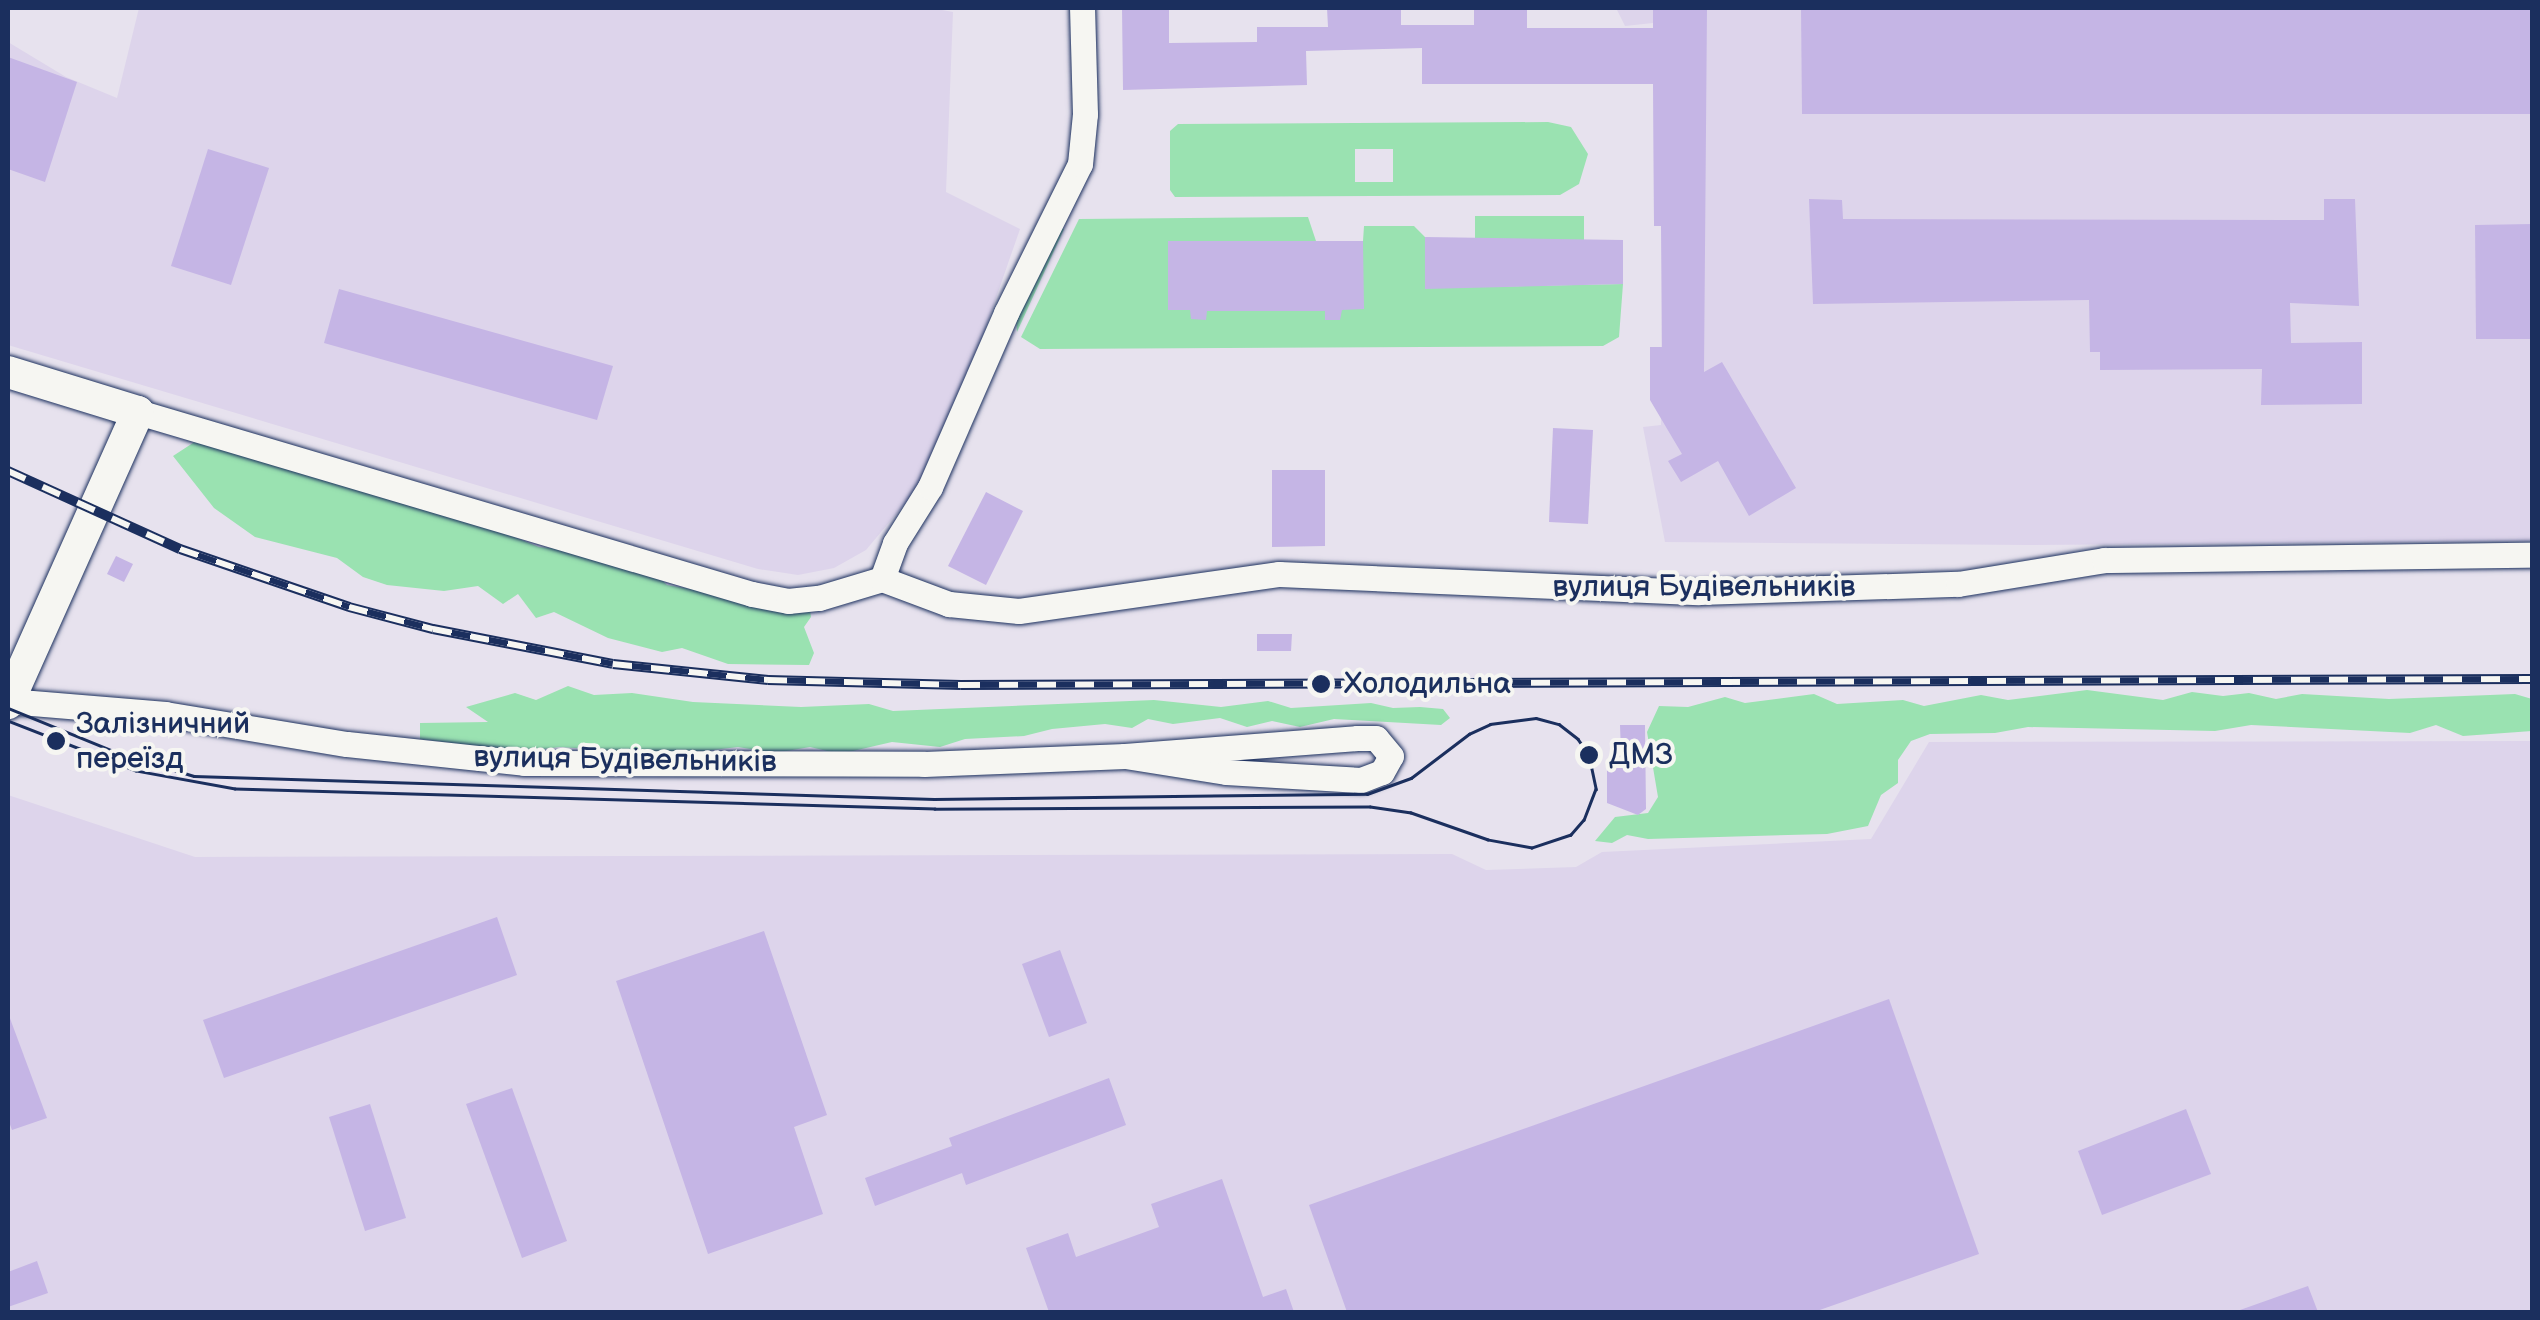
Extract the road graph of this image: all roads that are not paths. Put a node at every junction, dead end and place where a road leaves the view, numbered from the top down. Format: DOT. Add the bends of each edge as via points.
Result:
graph roads {
  1 [pos="1082,8"];
  2 [pos="8,372"];
  3 [pos="138,412"];
  4 [pos="2532,555"];
  5 [pos="882,579"];
  6 [pos="8,702"];
  7 [pos="1125,756"];
  1 -- 5 [label="street" via="1086,114 1080,164"];
  2 -- 3 [label="street"];
  3 -- 5 [label="street" via="752,594 819,598"];
  3 -- 6 [label="street, вулиця Будівельників"];
  4 -- 5 [label="street, вулиця Будівельників" via="2104,560 1958,584 1717,592 1279,574 1019,611 949,604"];
  6 -- 7 [label="street, вулиця Будівельників" via="165,714 524,764 924,764"];
  7 -- 7 [label="street, вулиця Будівельників" via="1226,772 1361,780 1382,772 1391,756 1376,738"];
}
